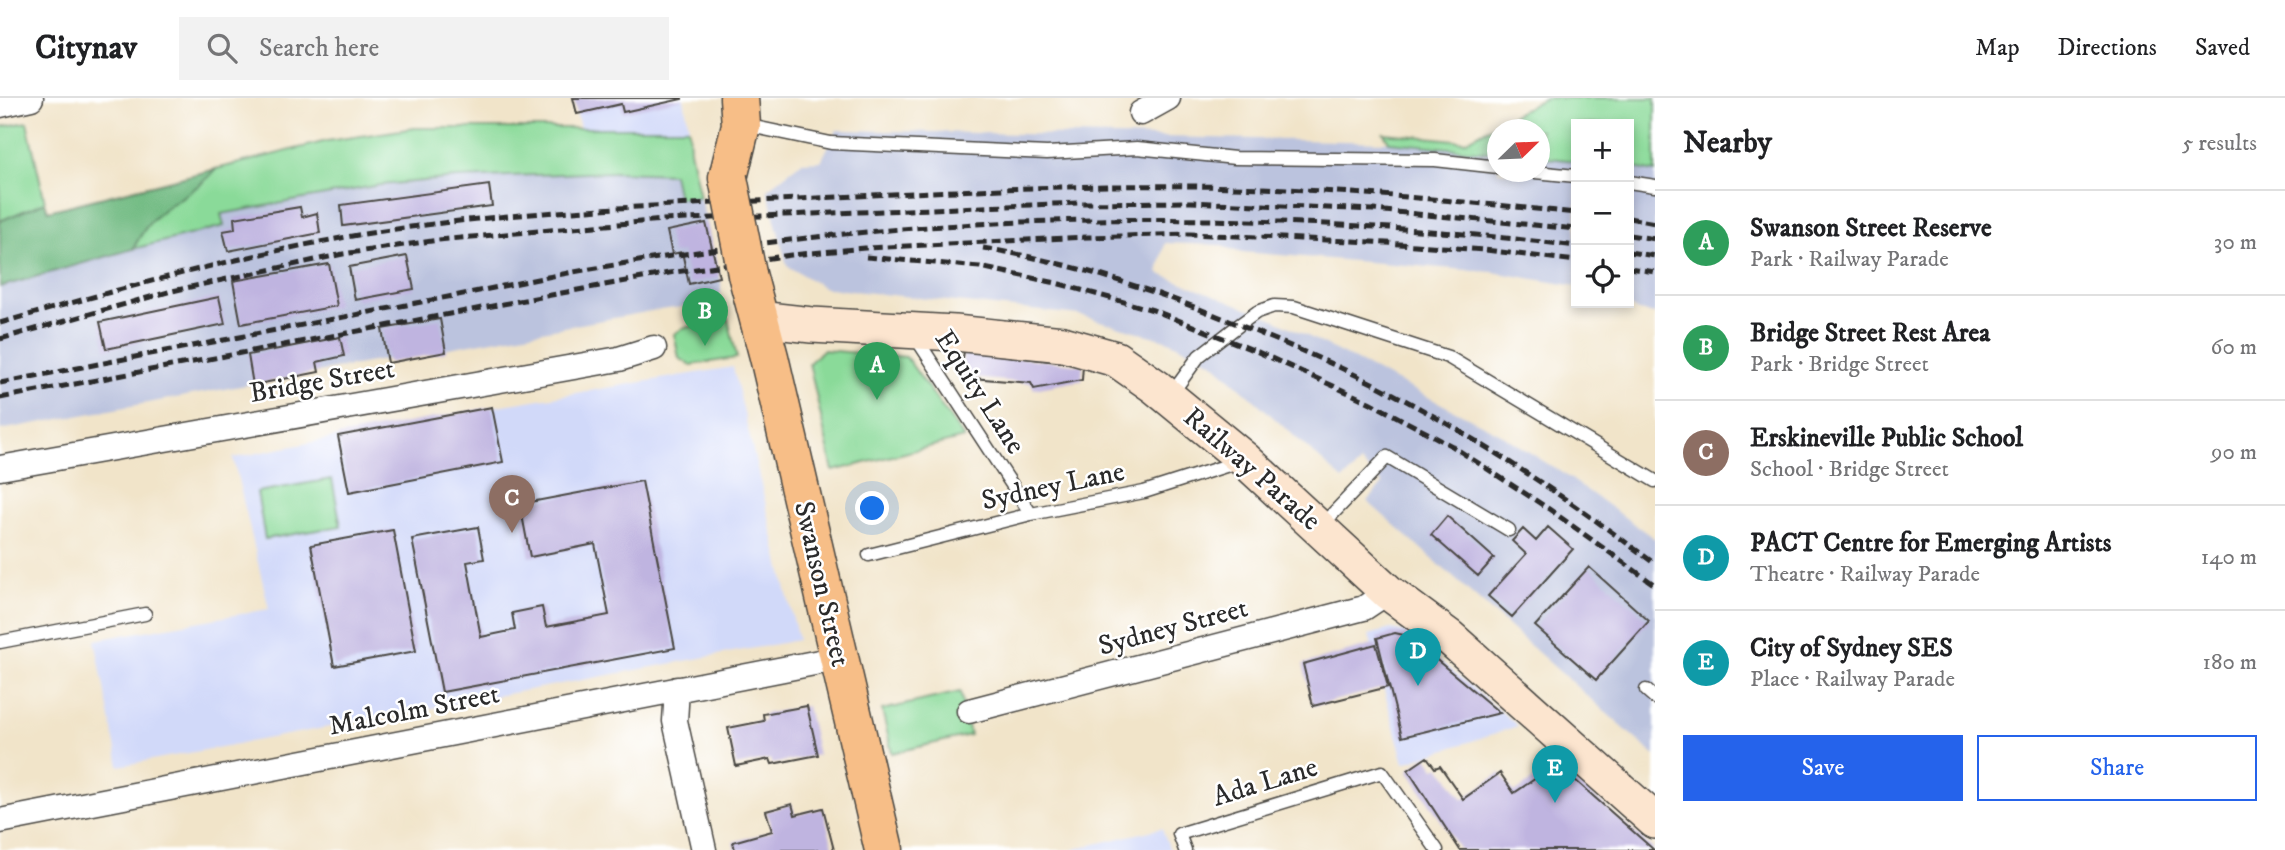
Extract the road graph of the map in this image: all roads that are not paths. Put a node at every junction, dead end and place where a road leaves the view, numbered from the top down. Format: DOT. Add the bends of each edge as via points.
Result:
graph roads {
  1 [pos="31,98"];
  2 [pos="715,98"];
  3 [pos="1168,98"];
  4 [pos="0,105"];
  5 [pos="740,111"];
  6 [pos="1141,113"];
  7 [pos="1487,166"];
  8 [pos="1550,173"];
  9 [pos="1571,176"];
  10 [pos="728,178"];
  11 [pos="1634,183"];
  12 [pos="1655,186"];
  13 [pos="758,318"];
  14 [pos="912,331"];
  15 [pos="654,348"];
  16 [pos="1169,397"];
  17 [pos="1245,460"];
  18 [pos="0,468"];
  19 [pos="1655,481"];
  20 [pos="1031,514"];
  21 [pos="1319,527"];
  22 [pos="1509,530"];
  23 [pos="869,555"];
  24 [pos="1388,592"];
  25 [pos="145,614"];
  26 [pos="0,642"];
  27 [pos="840,657"];
  28 [pos="677,689"];
  29 [pos="969,711"];
  30 [pos="0,821"];
  31 [pos="1655,821"];
  32 [pos="704,850"];
  33 [pos="884,850"];
  34 [pos="1185,850"];
  35 [pos="1437,850"];
  1 -- 4 [label="street"];
  2 -- 10 [label="main road, Swanson Street"];
  3 -- 6 [label="street"];
  5 -- 7 [label="lane" via="831,143 1047,153 1137,148 1235,158 1435,160"];
  5 -- 10 [label="main road"];
  8 -- 9 [label="lane"];
  10 -- 13 [label="main road, Swanson Street, bridge"];
  11 -- 12 [label="lane"];
  13 -- 14 [label="street, Railway Parade"];
  13 -- 27 [label="main road, Swanson Street"];
  14 -- 16 [label="street, Railway Parade" via="1063,344 1116,359"];
  14 -- 20 [label="lane, Equity Lane"];
  15 -- 18 [label="street, Bridge Street" via="619,359"];
  16 -- 17 [label="street, Railway Parade"];
  16 -- 19 [label="lane" via="1199,356 1238,324 1274,306 1294,307 1448,357"];
  17 -- 20 [label="lane, Sydney Lane" via="1144,492"];
  17 -- 21 [label="street, Railway Parade"];
  20 -- 23 [label="lane, Sydney Lane"];
  21 -- 22 [label="lane" via="1387,457"];
  21 -- 24 [label="street, Railway Parade"];
  24 -- 29 [label="street, Sydney Street" via="1364,608"];
  24 -- 31 [label="street, Railway Parade" via="1449,637"];
  25 -- 26 [label="lane"];
  27 -- 28 [label="street, Malcolm Street"];
  27 -- 33 [label="main road, Swanson Street"];
  28 -- 30 [label="street, Malcolm Street"];
  28 -- 32 [label="street" via="675,721"];
  34 -- 35 [label="lane, Ada Lane" via="1179,834 1382,772"];
}
